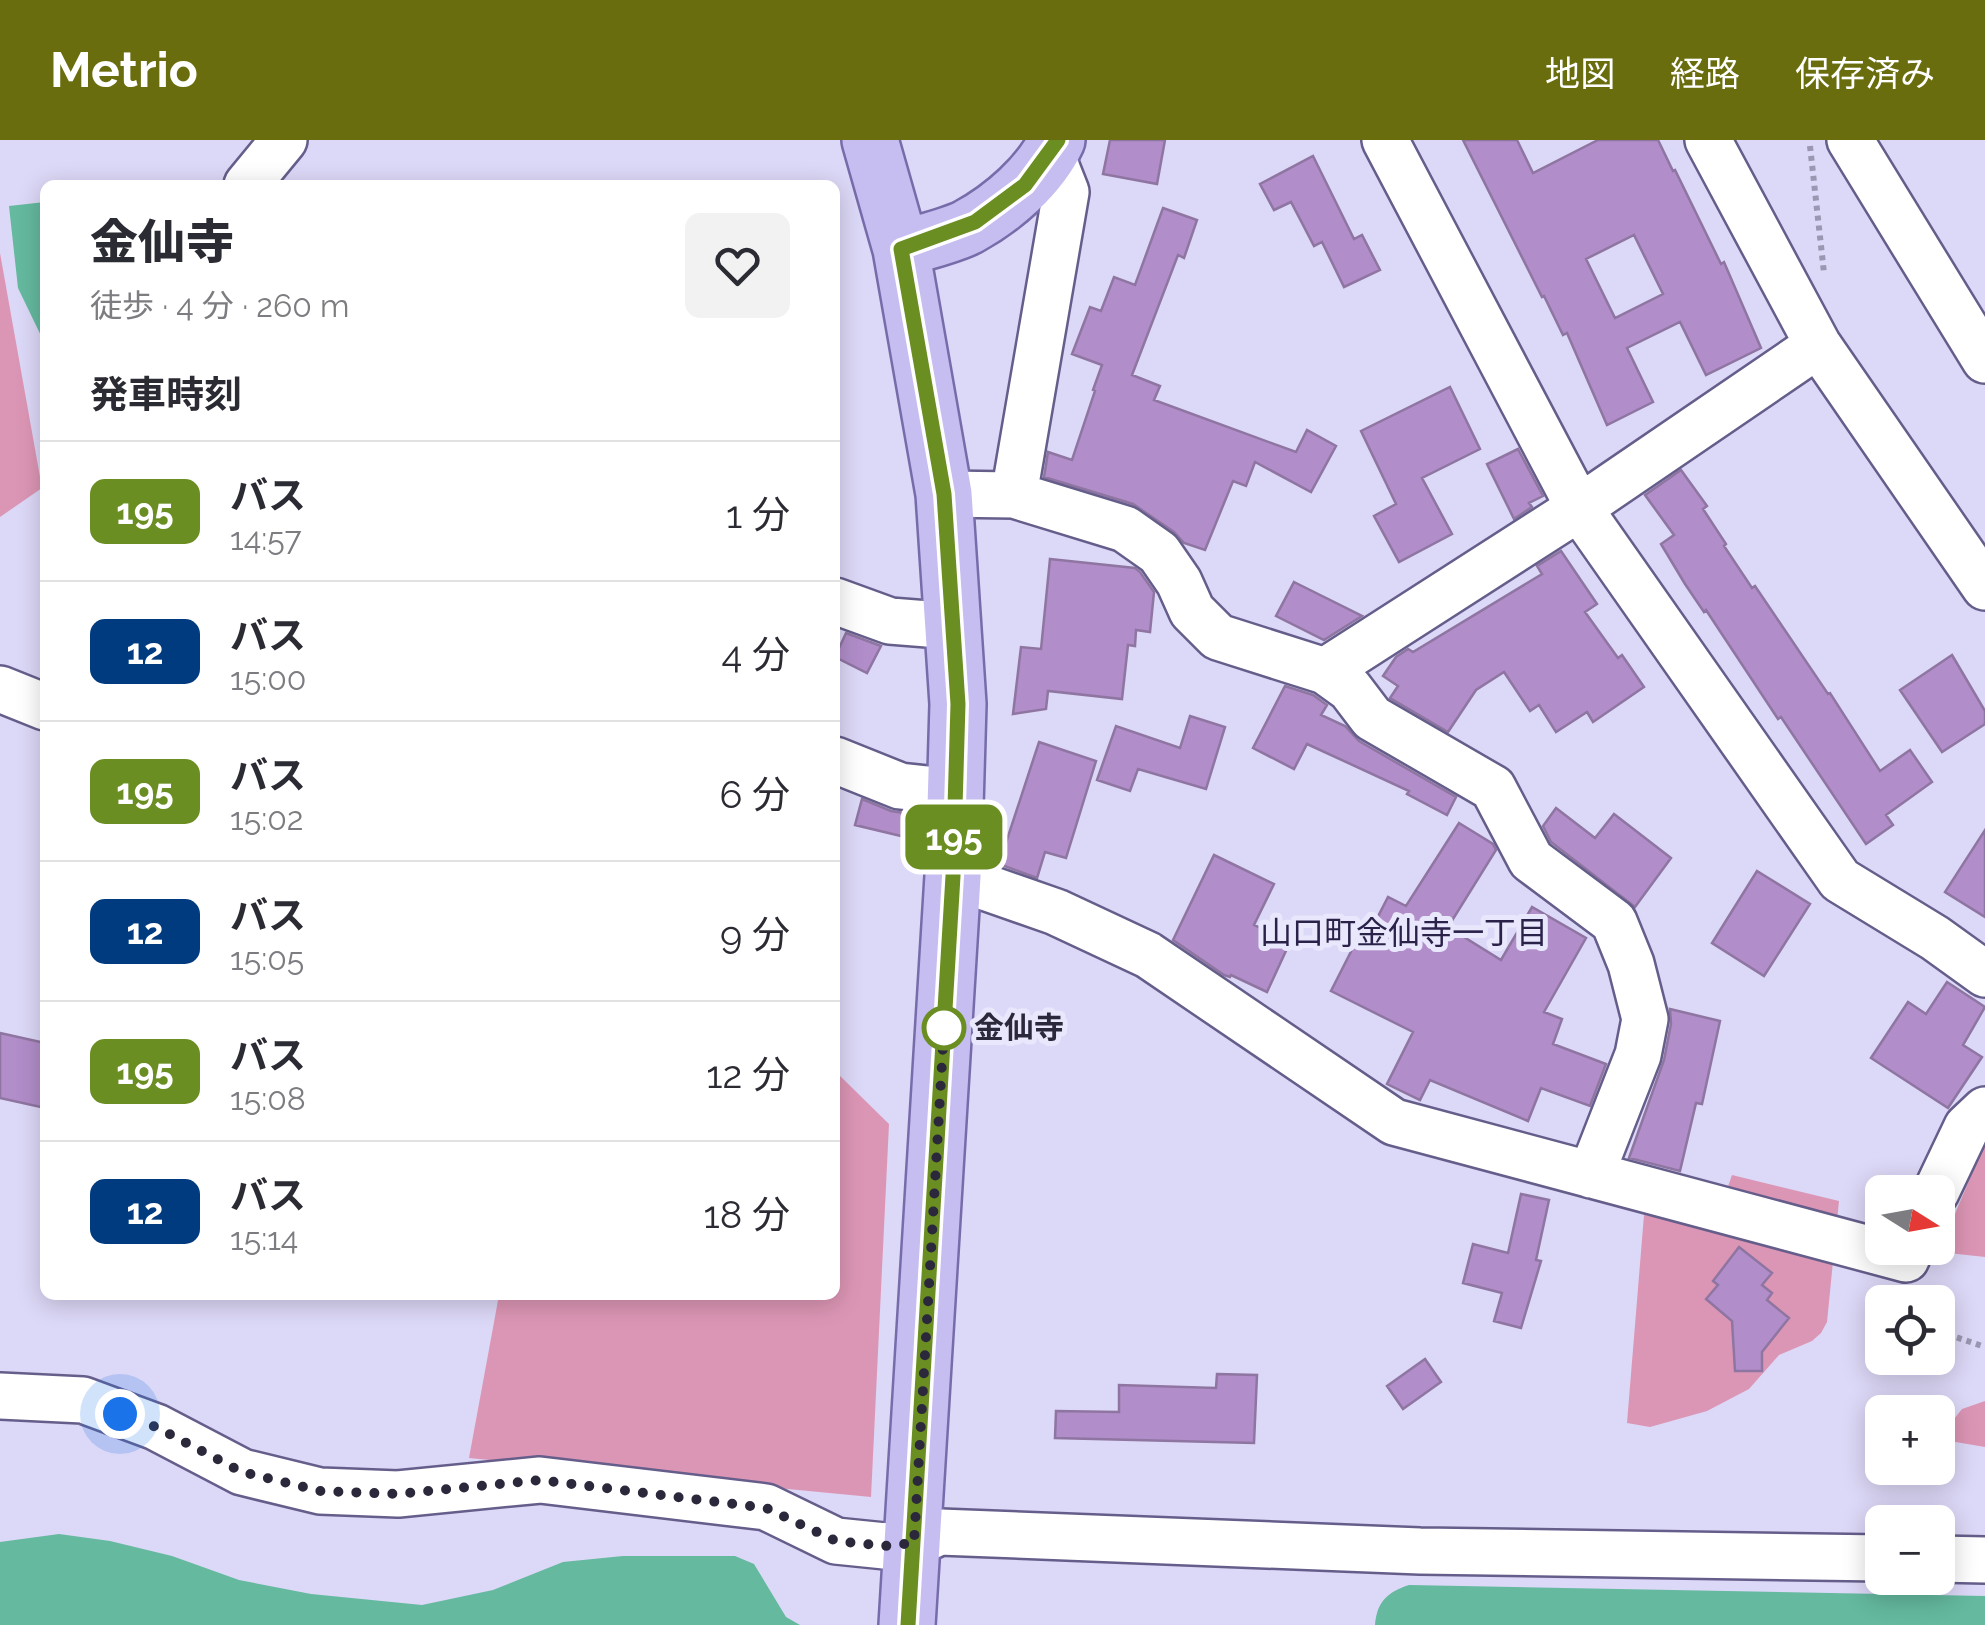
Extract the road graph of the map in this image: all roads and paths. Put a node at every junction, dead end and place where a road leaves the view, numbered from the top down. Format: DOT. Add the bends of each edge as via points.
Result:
graph roads {
  1 [pos="284,140"];
  2 [pos="870,140"];
  3 [pos="1385,140"];
  4 [pos="1708,140"];
  5 [pos="1830,145"];
  6 [pos="1054,147"];
  7 [pos="251,180"];
  8 [pos="901,249"];
  9 [pos="1825,276"];
  10 [pos="1818,344"];
  11 [pos="1985,360"];
  12 [pos="944,494"];
  13 [pos="1014,495"];
  14 [pos="1579,508"];
  15 [pos="1985,586"];
  16 [pos="840,603"];
  17 [pos="953,626"];
  18 [pos="1325,671"];
  19 [pos="0,689"];
  20 [pos="40,705"];
  21 [pos="840,762"];
  22 [pos="956,792"];
  23 [pos="953,876"];
  24 [pos="1985,974"];
  25 [pos="1985,1110"];
  26 [pos="1592,1175"];
  27 [pos="1944,1175"];
  28 [pos="1865,1247"];
  29 [pos="1955,1337"];
  30 [pos="1985,1347"];
  31 [pos="0,1396"];
  32 [pos="914,1543"];
  33 [pos="1865,1558"];
  34 [pos="1955,1559"];
  35 [pos="1985,1560"];
  36 [pos="908,1614"];
  1 -- 7 [label="street"];
  2 -- 8 [label="main road"];
  3 -- 14 [label="street"];
  4 -- 10 [label="street"];
  5 -- 9 [label="path"];
  5 -- 11 [label="street"];
  6 -- 8 [label="main road" via="1025,185 967,228"];
  6 -- 13 [label="street" via="1066,192"];
  8 -- 12 [label="main road"];
  10 -- 14 [label="street"];
  10 -- 15 [label="street"];
  12 -- 13 [label="street"];
  12 -- 17 [label="main road"];
  13 -- 18 [label="street" via="1125,528 1159,553 1192,611 1218,637"];
  14 -- 18 [label="street"];
  14 -- 24 [label="street" via="1840,880"];
  16 -- 17 [label="street" via="890,621"];
  17 -- 22 [label="main road"];
  18 -- 26 [label="street" via="1372,718 1493,788 1532,860 1614,922 1645,1020"];
  19 -- 20 [label="street"];
  21 -- 22 [label="street" via="900,786"];
  22 -- 23 [label="main road"];
  23 -- 26 [label="street" via="1056,912 1148,956 1394,1122"];
  23 -- 32 [label="main road"];
  25 -- 27 [label="street" via="1966,1127"];
  26 -- 28 [label="street"];
  29 -- 30 [label="path"];
  31 -- 32 [label="street" via="83,1400 156,1427 242,1472 320,1491 398,1494 540,1480 766,1508 836,1541"];
  32 -- 33 [label="street" via="940,1532 1420,1551"];
  32 -- 36 [label="main road"];
  34 -- 35 [label="street"];
}
